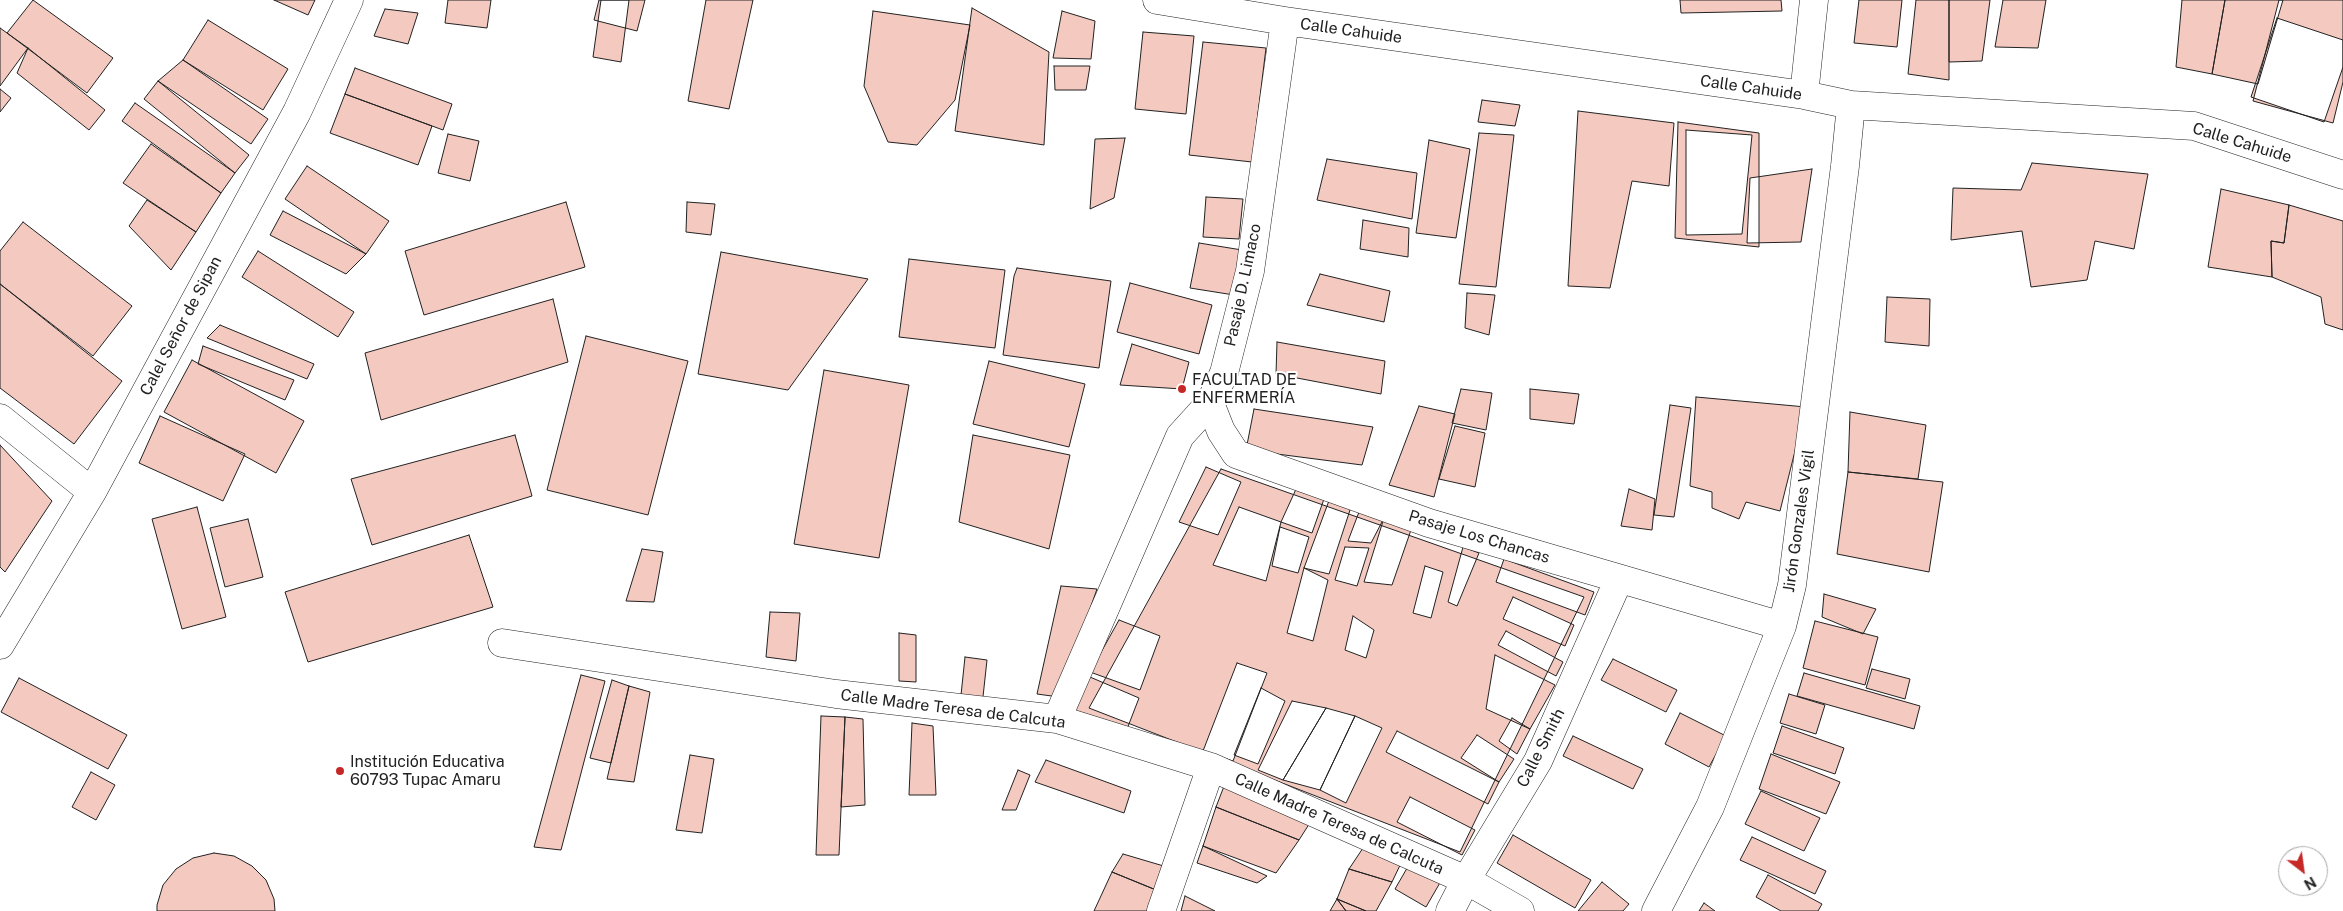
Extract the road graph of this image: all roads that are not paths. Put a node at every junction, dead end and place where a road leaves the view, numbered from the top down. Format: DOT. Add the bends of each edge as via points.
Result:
graph roads {
  1 [pos="349,0"];
  2 [pos="1157,0"];
  3 [pos="1814,0"];
  4 [pos="1285,21"];
  5 [pos="1804,96"];
  6 [pos="1851,105"];
  7 [pos="2343,175"];
  8 [pos="1210,402"];
  9 [pos="0,418"];
  10 [pos="92,492"];
  11 [pos="1619,578"];
  12 [pos="1782,626"];
  13 [pos="502,643"];
  14 [pos="0,645"];
  15 [pos="1057,719"];
  16 [pos="1211,767"];
  17 [pos="1466,880"];
  18 [pos="1161,911"];
  19 [pos="1450,911"];
  20 [pos="1520,911"];
  21 [pos="1656,911"];
  1 -- 10 [label="street, Calel Señor de Sipan" via="297,112"];
  2 -- 4 [label="street, Calle Cahuide"];
  3 -- 5 [label="street"];
  4 -- 5 [label="street, Calle Cahuide"];
  4 -- 8 [label="street, Pasaje D. Limaco" via="1250,271 1224,374"];
  5 -- 6 [label="street, Calle Cahuide"];
  6 -- 7 [label="street, Calle Cahuide" via="2194,126"];
  6 -- 12 [label="street, Jirón Gonzales Vigil" via="1792,585"];
  8 -- 11 [label="street, Pasaje Los Chancas" via="1221,430 1236,454 1429,523"];
  8 -- 15 [label="street, Pasaje D. Limaco" via="1180,436"];
  9 -- 10 [label="street"];
  10 -- 14 [label="street, Calel Señor de Sipan"];
  11 -- 12 [label="street, Pasaje Los Chancas"];
  11 -- 17 [label="street, Calle Smith" via="1538,761"];
  12 -- 21 [label="street, Jirón Gonzales Vigil" via="1710,807"];
  13 -- 15 [label="street, Calle Madre Teresa de Calcuta" via="836,694"];
  15 -- 16 [label="street, Calle Madre Teresa de Calcuta"];
  16 -- 17 [label="street, Calle Madre Teresa de Calcuta"];
  16 -- 18 [label="street"];
  17 -- 19 [label="street, Calle Smith"];
  17 -- 20 [label="street, Calle Madre Teresa de Calcuta"];
}
